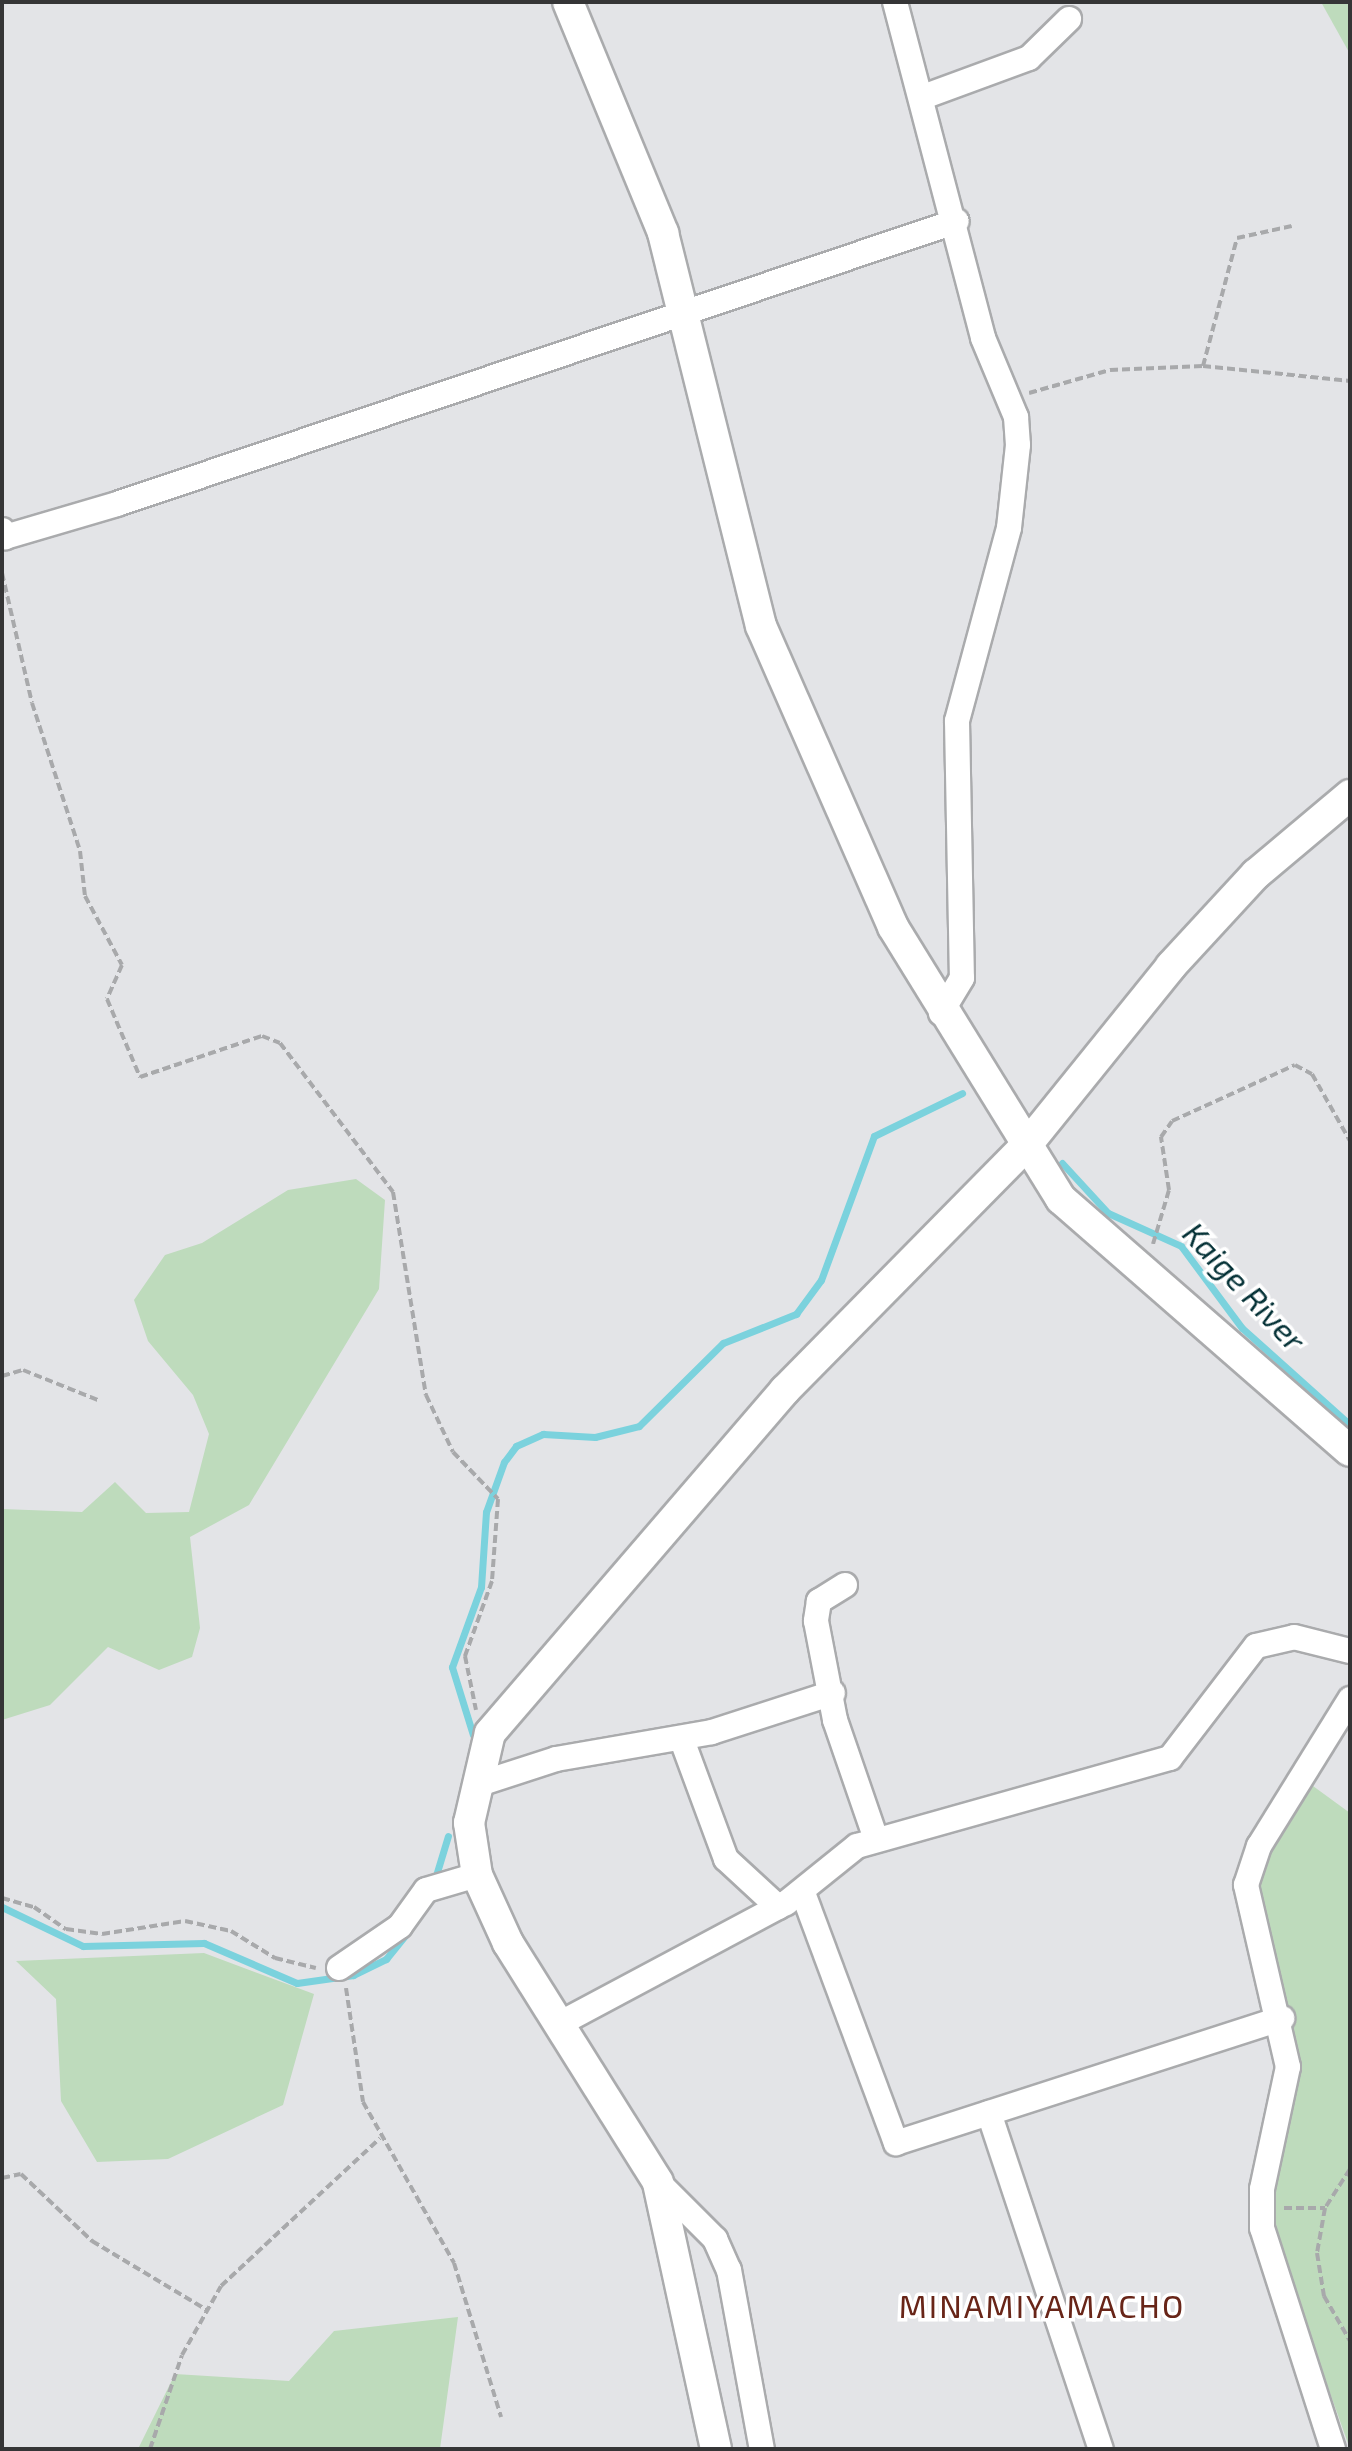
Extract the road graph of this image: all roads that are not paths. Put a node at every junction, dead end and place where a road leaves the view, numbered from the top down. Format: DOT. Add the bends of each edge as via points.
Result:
graph roads {
  1 [pos="568,2"];
  2 [pos="895,2"];
  3 [pos="1069,19"];
  4 [pos="923,97"];
  5 [pos="957,221"];
  6 [pos="686,308"];
  7 [pos="2,530"];
  8 [pos="1350,795"];
  9 [pos="941,1013"];
  10 [pos="1026,1146"];
  11 [pos="1350,1451"];
  12 [pos="845,1585"];
  13 [pos="1350,1651"];
  14 [pos="833,1693"];
  15 [pos="1350,1699"];
  16 [pos="682,1740"];
  17 [pos="476,1785"];
  18 [pos="876,1839"];
  19 [pos="477,1875"];
  20 [pos="803,1893"];
  21 [pos="778,1907"];
  22 [pos="343,1979"];
  23 [pos="1282,2018"];
  24 [pos="561,2023"];
  25 [pos="989,2113"];
  26 [pos="658,2182"];
  27 [pos="716,2449"];
  28 [pos="762,2449"];
  29 [pos="1101,2449"];
  30 [pos="1333,2449"];
  1 -- 6 [label="street" via="643,182"];
  2 -- 4 [label="street"];
  3 -- 4 [label="street" via="1029,58"];
  4 -- 5 [label="street"];
  5 -- 6 [label="street"];
  5 -- 9 [label="street" via="983,338 1010,398 1015,499 954,751 962,978"];
  6 -- 7 [label="street" via="117,504 5,537"];
  6 -- 9 [label="street" via="761,626 893,927"];
  8 -- 10 [label="street" via="1256,874 1182,954"];
  9 -- 10 [label="street"];
  10 -- 11 [label="street" via="1073,1213"];
  10 -- 17 [label="street" via="785,1390 490,1733"];
  12 -- 14 [label="street" via="815,1610"];
  13 -- 18 [label="street" via="1294,1637 1256,1646 1185,1744 1155,1766"];
  14 -- 16 [label="street"];
  14 -- 18 [label="street"];
  15 -- 23 [label="street" via="1259,1846 1246,1885 1251,1928"];
  16 -- 17 [label="street" via="556,1759"];
  16 -- 21 [label="street" via="720,1849"];
  17 -- 19 [label="street" via="469,1823"];
  18 -- 20 [label="street" via="842,1855"];
  19 -- 22 [label="street" via="434,1888"];
  19 -- 24 [label="street" via="508,1943"];
  20 -- 21 [label="street"];
  20 -- 25 [label="street" via="858,2024 896,2143"];
  21 -- 24 [label="street"];
  23 -- 25 [label="street"];
  23 -- 30 [label="street" via="1285,2092 1260,2209"];
  24 -- 26 [label="street"];
  25 -- 29 [label="street"];
  26 -- 27 [label="street"];
  26 -- 28 [label="street" via="715,2239 729,2270"];
}
